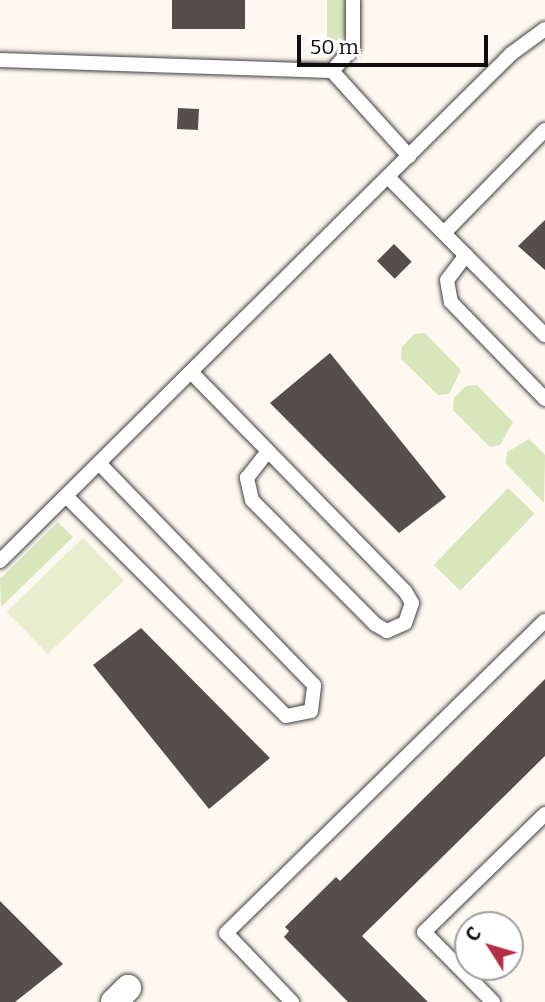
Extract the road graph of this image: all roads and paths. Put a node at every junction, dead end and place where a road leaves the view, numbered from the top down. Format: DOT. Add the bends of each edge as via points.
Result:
graph roads {
  1 [pos="353,0"];
  2 [pos="545,29"];
  3 [pos="0,60"];
  4 [pos="332,71"];
  5 [pos="545,130"];
  6 [pos="409,156"];
  7 [pos="388,177"];
  8 [pos="444,233"];
  9 [pos="466,255"];
  10 [pos="545,335"];
  11 [pos="191,372"];
  12 [pos="545,399"];
  13 [pos="268,451"];
  14 [pos="99,463"];
  15 [pos="66,496"];
  16 [pos="0,561"];
  17 [pos="545,621"];
  18 [pos="545,814"];
  19 [pos="292,1002"];
  20 [pos="494,1002"];
  1 -- 4 [label="lane" via="353,48"];
  2 -- 6 [label="lane"];
  3 -- 4 [label="lane"];
  4 -- 6 [label="lane"];
  5 -- 8 [label="lane"];
  6 -- 7 [label="lane"];
  7 -- 8 [label="lane"];
  7 -- 11 [label="lane"];
  8 -- 9 [label="lane"];
  9 -- 10 [label="lane"];
  9 -- 12 [label="lane" via="447,280 451,302"];
  11 -- 13 [label="lane"];
  11 -- 14 [label="lane"];
  13 -- 13 [label="lane" via="405,591 412,603 405,623 387,631 375,624 253,500 247,478"];
  14 -- 15 [label="lane"];
  14 -- 15 [label="lane" via="314,685 311,711 286,716"];
  15 -- 16 [label="lane"];
  17 -- 19 [label="lane" via="226,933"];
  18 -- 20 [label="lane" via="424,932"];
}
